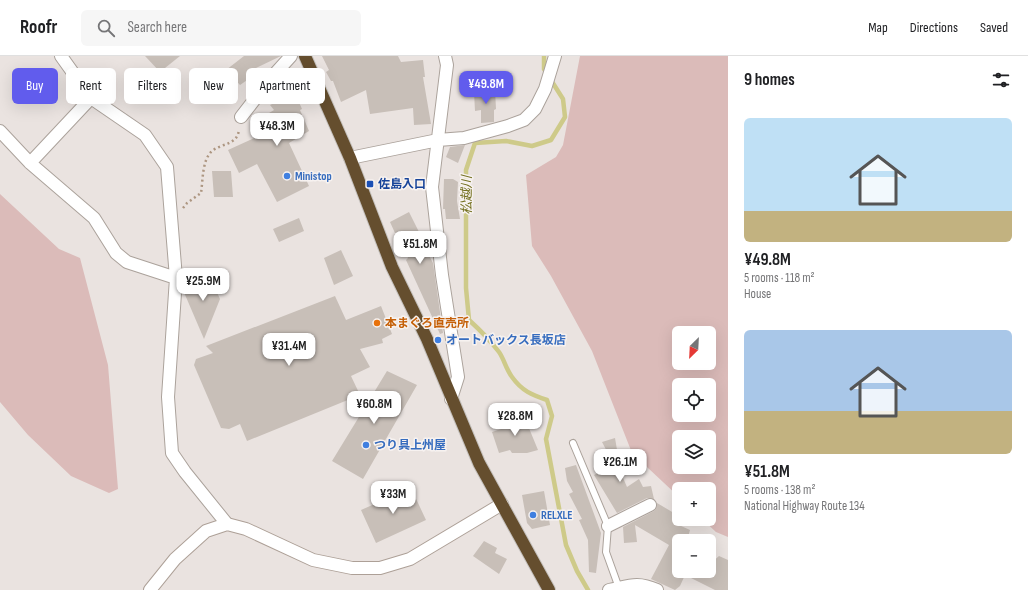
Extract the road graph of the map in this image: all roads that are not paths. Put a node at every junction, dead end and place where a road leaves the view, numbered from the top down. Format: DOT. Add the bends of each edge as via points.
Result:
graph roads {
  1 [pos="61,56"];
  2 [pos="291,56"];
  3 [pos="305,56"];
  4 [pos="445,56"];
  5 [pos="555,56"];
  6 [pos="70,68"];
  7 [pos="85,104"];
  8 [pos="100,104"];
  9 [pos="241,117"];
  10 [pos="0,131"];
  11 [pos="438,140"];
  12 [pos="350,158"];
  13 [pos="30,163"];
  14 [pos="176,278"];
  15 [pos="451,399"];
  16 [pos="573,443"];
  17 [pos="502,504"];
  18 [pos="650,505"];
  19 [pos="227,524"];
  20 [pos="608,526"];
  21 [pos="614,589"];
  22 [pos="150,590"];
  23 [pos="549,590"];
  24 [pos="656,590"];
  1 -- 6 [label="street"];
  2 -- 9 [label="street"];
  3 -- 12 [label="highway"];
  4 -- 11 [label="street"];
  5 -- 11 [label="street" via="545,89 535,109 524,120 464,138"];
  7 -- 13 [label="street"];
  8 -- 14 [label="street" via="145,135 167,167"];
  10 -- 13 [label="street"];
  11 -- 12 [label="street"];
  11 -- 15 [label="street" via="432,187 442,275 458,377"];
  12 -- 15 [label="highway" via="392,267 427,339"];
  13 -- 14 [label="street" via="94,218 116,253 127,262"];
  14 -- 19 [label="street" via="168,397 172,453"];
  15 -- 17 [label="highway" via="479,463"];
  16 -- 20 [label="lane"];
  17 -- 19 [label="street" via="410,559 380,568 352,568 313,560 246,529"];
  17 -- 23 [label="highway"];
  18 -- 20 [label="street"];
  19 -- 22 [label="street" via="206,531 175,559"];
  20 -- 21 [label="lane" via="606,552"];
  21 -- 24 [label="street" via="634,584 646,585"];
}
